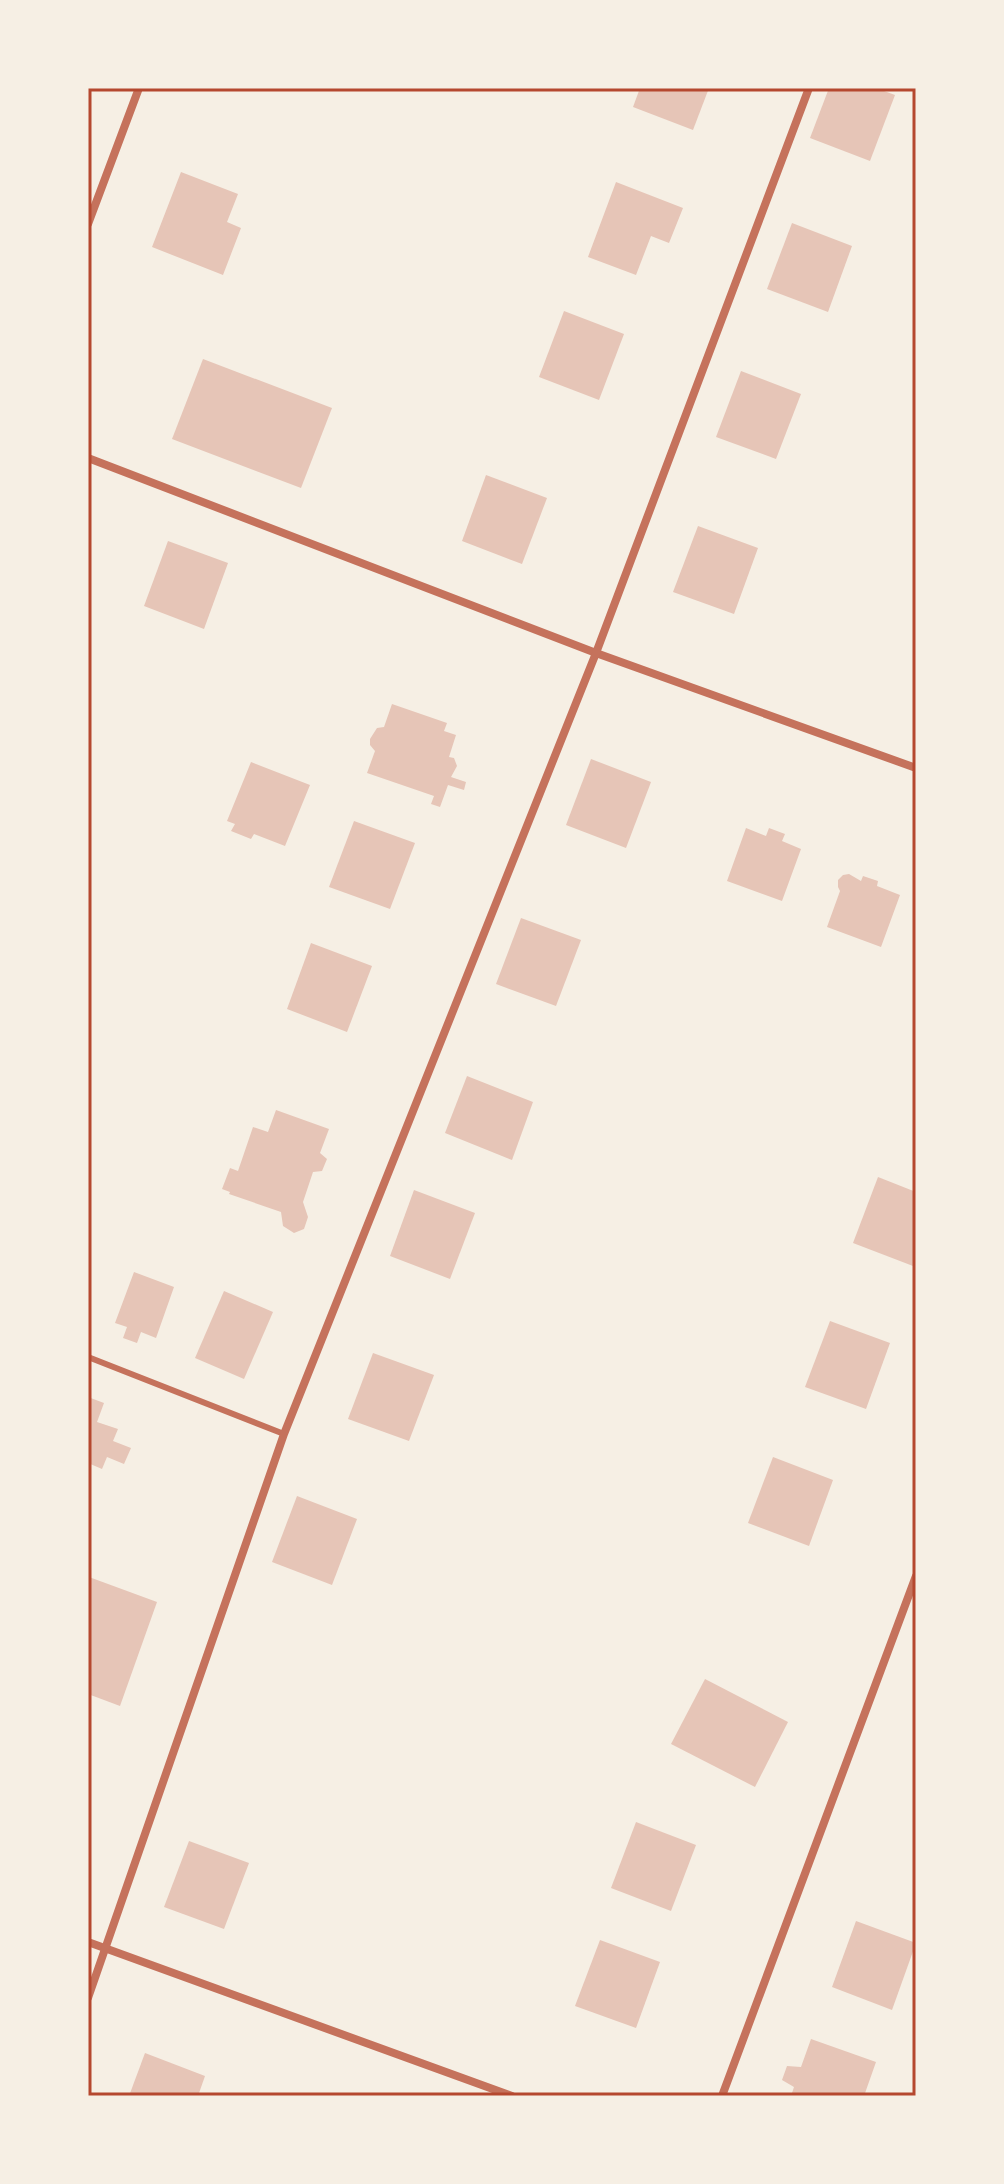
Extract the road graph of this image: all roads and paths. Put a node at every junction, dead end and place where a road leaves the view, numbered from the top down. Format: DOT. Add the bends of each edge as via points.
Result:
graph roads {
  1 [pos="139,88"];
  2 [pos="809,88"];
  3 [pos="88,224"];
  4 [pos="88,458"];
  5 [pos="596,653"];
  6 [pos="916,768"];
  7 [pos="88,1357"];
  8 [pos="284,1434"];
  9 [pos="916,1576"];
  10 [pos="88,1942"];
  11 [pos="106,1948"];
  12 [pos="88,1998"];
  13 [pos="512,2096"];
  14 [pos="722,2096"];
  1 -- 3 [label="street"];
  2 -- 5 [label="street"];
  4 -- 5 [label="street"];
  5 -- 6 [label="street"];
  5 -- 8 [label="street"];
  7 -- 8 [label="lane"];
  8 -- 11 [label="street"];
  9 -- 14 [label="street"];
  10 -- 11 [label="street"];
  11 -- 12 [label="street"];
  11 -- 13 [label="street"];
}
